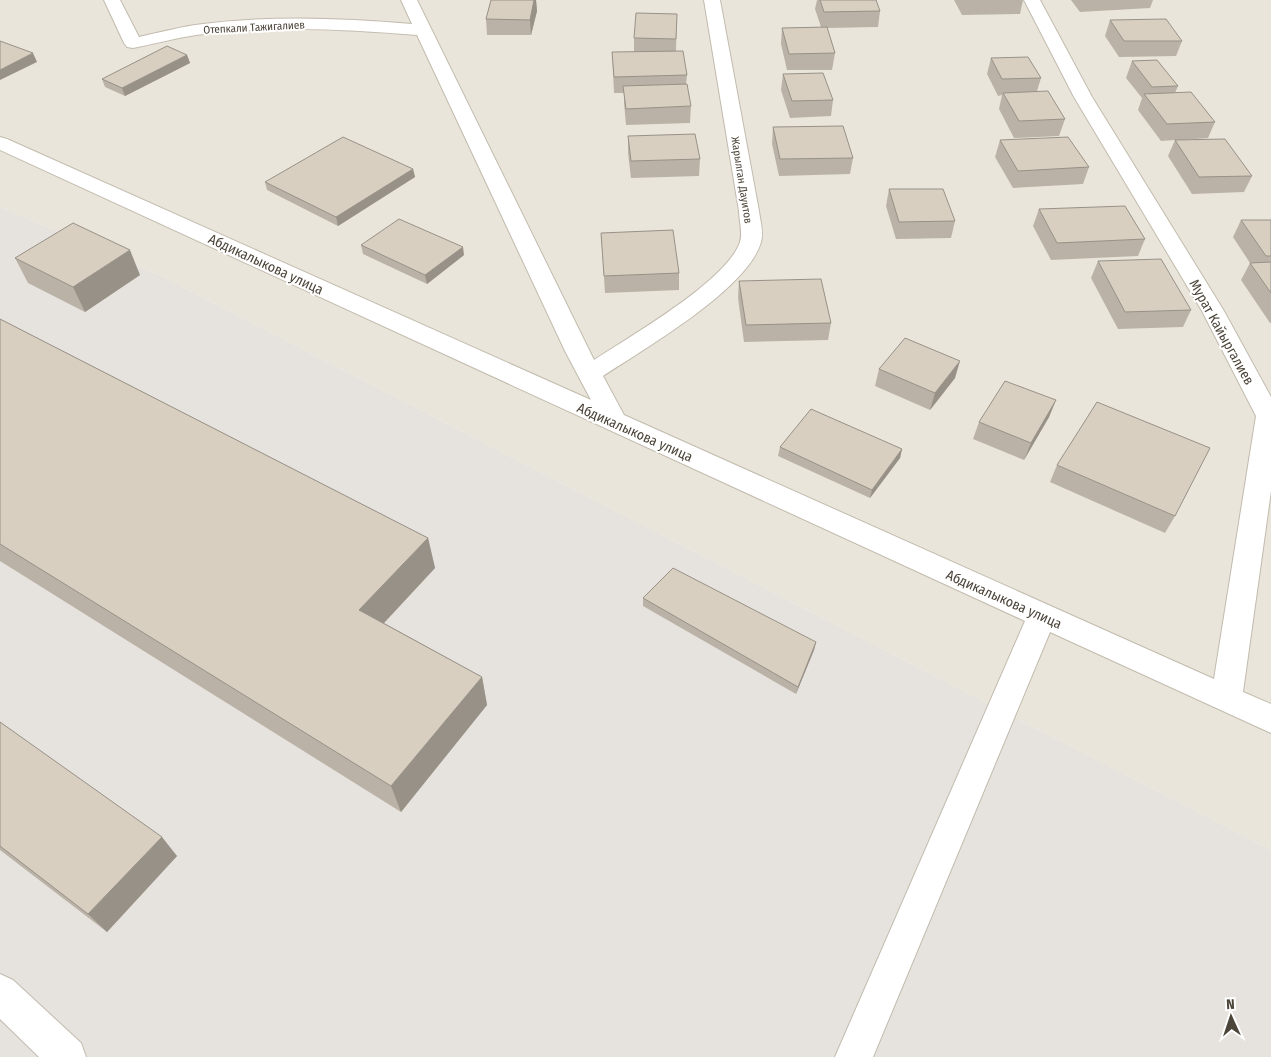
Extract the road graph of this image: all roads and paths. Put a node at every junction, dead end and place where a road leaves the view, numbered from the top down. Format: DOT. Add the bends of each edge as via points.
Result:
graph roads {
  1 [pos="112,0"];
  2 [pos="408,0"];
  3 [pos="712,0"];
  4 [pos="1032,0"];
  5 [pos="424,30"];
  6 [pos="7,152"];
  7 [pos="589,374"];
  8 [pos="616,424"];
  9 [pos="1042,616"];
  10 [pos="1226,699"];
  11 [pos="1271,720"];
  12 [pos="0,993"];
  13 [pos="67,1057"];
  14 [pos="854,1057"];
  1 -- 5 [label="street, Отепкали Тажигалиев" via="134,44 204,29 273,24"];
  2 -- 5 [label="street"];
  3 -- 7 [label="street, Жарылган Дауитов" via="749,211 751,242 735,268 707,294"];
  4 -- 10 [label="street, Мурат Кайыргалиев" via="1083,97 1212,311 1268,416"];
  5 -- 7 [label="street"];
  6 -- 8 [label="street, Абдикалыкова улица"];
  7 -- 8 [label="street"];
  8 -- 9 [label="street, Абдикалыкова улица"];
  9 -- 10 [label="street, Абдикалыкова улица"];
  9 -- 14 [label="street"];
  10 -- 11 [label="street, Абдикалыкова улица"];
  12 -- 13 [label="street"];
}
